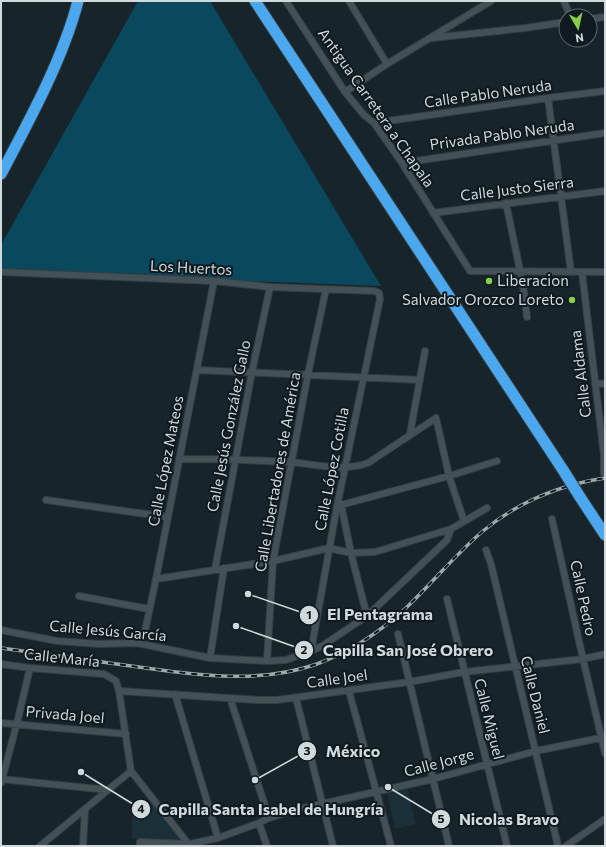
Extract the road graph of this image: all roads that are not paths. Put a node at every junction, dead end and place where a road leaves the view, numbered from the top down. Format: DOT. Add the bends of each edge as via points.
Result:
graph roads {
  1 [pos="78,1"];
  2 [pos="255,1"];
  3 [pos="286,1"];
  4 [pos="349,1"];
  5 [pos="491,1"];
  6 [pos="558,23"];
  7 [pos="428,38"];
  8 [pos="387,64"];
  9 [pos="605,91"];
  10 [pos="345,92"];
  11 [pos="548,98"];
  12 [pos="374,123"];
  13 [pos="605,133"];
  14 [pos="554,140"];
  15 [pos="402,162"];
  16 [pos="1,174"];
  17 [pos="605,190"];
  18 [pos="561,196"];
  19 [pos="506,203"];
  20 [pos="433,213"];
  21 [pos="520,271"];
  22 [pos="1,272"];
  23 [pos="571,272"];
  24 [pos="582,272"];
  25 [pos="605,272"];
  26 [pos="214,281"];
  27 [pos="270,287"];
  28 [pos="326,289"];
  29 [pos="379,293"];
  30 [pos="527,317"];
  31 [pos="425,351"];
  32 [pos="197,370"];
  33 [pos="252,372"];
  34 [pos="308,374"];
  35 [pos="364,377"];
  36 [pos="420,380"];
  37 [pos="595,383"];
  38 [pos="605,384"];
  39 [pos="410,434"];
  40 [pos="604,456"];
  41 [pos="180,459"];
  42 [pos="236,459"];
  43 [pos="497,461"];
  44 [pos="292,462"];
  45 [pos="344,468"];
  46 [pos="604,473"];
  47 [pos="449,476"];
  48 [pos="46,500"];
  49 [pos="339,505"];
  50 [pos="487,508"];
  51 [pos="167,518"];
  52 [pos="552,519"];
  53 [pos="464,521"];
  54 [pos="451,530"];
  55 [pos="605,536"];
  56 [pos="329,548"];
  57 [pos="486,550"];
  58 [pos="351,553"];
  59 [pos="273,561"];
  60 [pos="224,568"];
  61 [pos="215,570"];
  62 [pos="156,579"];
  63 [pos="79,596"];
  64 [pos="447,599"];
  65 [pos="150,609"];
  66 [pos="367,616"];
  67 [pos="1,630"];
  68 [pos="398,634"];
  69 [pos="138,643"];
  70 [pos="311,651"];
  71 [pos="605,654"];
  72 [pos="210,658"];
  73 [pos="583,659"];
  74 [pos="267,661"];
  75 [pos="1,664"];
  76 [pos="515,667"];
  77 [pos="30,668"];
  78 [pos="464,672"];
  79 [pos="409,682"];
  80 [pos="120,691"];
  81 [pos="349,691"];
  82 [pos="175,694"];
  83 [pos="230,698"];
  84 [pos="296,698"];
  85 [pos="1,723"];
  86 [pos="17,724"];
  87 [pos="126,734"];
  88 [pos="603,738"];
  89 [pos="536,751"];
  90 [pos="605,752"];
  91 [pos="486,763"];
  92 [pos="131,771"];
  93 [pos="433,779"];
  94 [pos="1,781"];
  95 [pos="108,790"];
  96 [pos="377,792"];
  97 [pos="321,804"];
  98 [pos="85,809"];
  99 [pos="269,818"];
  100 [pos="605,819"];
  101 [pos="259,823"];
  102 [pos="218,838"];
  103 [pos="84,844"];
  104 [pos="140,844"];
  105 [pos="190,845"];
  106 [pos="40,846"];
  107 [pos="267,846"];
  108 [pos="333,846"];
  109 [pos="391,846"];
  110 [pos="450,846"];
  111 [pos="507,846"];
  112 [pos="558,846"];
  113 [pos="566,846"];
  1 -- 16 [label="highway" via="52,71"];
  2 -- 55 [label="highway, bridge"];
  3 -- 10 [label="street, Antigua Carretera a Chapala"];
  4 -- 8 [label="street"];
  5 -- 7 [label="street"];
  6 -- 7 [label="street"];
  7 -- 8 [label="street"];
  8 -- 10 [label="street"];
  9 -- 11 [label="street, Calle Pablo Neruda"];
  10 -- 12 [label="street, Antigua Carretera a Chapala"];
  11 -- 12 [label="street, Calle Pablo Neruda"];
  11 -- 14 [label="street"];
  12 -- 15 [label="street, Antigua Carretera a Chapala"];
  13 -- 14 [label="street, Privada Pablo Neruda"];
  14 -- 15 [label="street, Privada Pablo Neruda"];
  14 -- 18 [label="street"];
  15 -- 20 [label="street, Antigua Carretera a Chapala"];
  17 -- 18 [label="street, Calle Justo Sierra"];
  18 -- 19 [label="street, Calle Justo Sierra"];
  18 -- 23 [label="street"];
  19 -- 20 [label="street, Calle Justo Sierra"];
  19 -- 21 [label="street"];
  20 -- 21 [label="street, Antigua Carretera a Chapala" via="470,271"];
  21 -- 23 [label="street"];
  21 -- 30 [label="street"];
  22 -- 26 [label="street, Los Huertos"];
  23 -- 24 [label="street"];
  24 -- 25 [label="street"];
  24 -- 37 [label="street, Calle Aldama"];
  26 -- 27 [label="street, Los Huertos"];
  26 -- 32 [label="street, Calle López Mateos"];
  27 -- 28 [label="street, Los Huertos"];
  27 -- 33 [label="street, Calle Jesús González Gallo"];
  28 -- 29 [label="street, Los Huertos" via="375,290"];
  28 -- 34 [label="street, Calle Libertadores de América"];
  29 -- 35 [label="street, Calle López Cotilla" via="380,299"];
  31 -- 36 [label="street"];
  32 -- 33 [label="street"];
  32 -- 41 [label="street, Calle López Mateos"];
  33 -- 34 [label="street"];
  33 -- 42 [label="street, Calle Jesús González Gallo"];
  34 -- 35 [label="street"];
  34 -- 44 [label="street, Calle Libertadores de América"];
  35 -- 36 [label="street"];
  35 -- 45 [label="street, Calle López Cotilla"];
  36 -- 39 [label="street"];
  37 -- 38 [label="street"];
  37 -- 40 [label="street, Calle Aldama"];
  39 -- 45 [label="street" via="368,463"];
  39 -- 47 [label="street" via="436,418"];
  40 -- 46 [label="street, Calle Aldama"];
  41 -- 42 [label="street"];
  41 -- 51 [label="street, Calle López Mateos"];
  42 -- 44 [label="street"];
  42 -- 61 [label="street, Calle Jesús González Gallo"];
  43 -- 47 [label="street"];
  44 -- 45 [label="street"];
  44 -- 59 [label="street, Calle Libertadores de América"];
  45 -- 49 [label="street, Calle López Cotilla"];
  47 -- 49 [label="street"];
  47 -- 53 [label="street"];
  48 -- 51 [label="street"];
  49 -- 56 [label="street, Calle López Cotilla"];
  49 -- 58 [label="street"];
  50 -- 53 [label="street"];
  51 -- 62 [label="street, Calle López Mateos"];
  52 -- 73 [label="street, Calle Pedro"];
  53 -- 54 [label="street"];
  54 -- 58 [label="street" via="375,552"];
  54 -- 66 [label="street, Calle Jesús García" via="447,540"];
  56 -- 58 [label="street"];
  56 -- 59 [label="street"];
  56 -- 70 [label="street, Calle López Cotilla"];
  57 -- 76 [label="street, Calle Daniel"];
  58 -- 66 [label="street"];
  59 -- 60 [label="street"];
  59 -- 74 [label="street, Calle Libertadores de América"];
  60 -- 61 [label="street"];
  60 -- 72 [label="street"];
  61 -- 62 [label="street"];
  62 -- 65 [label="street, Calle López Mateos"];
  63 -- 65 [label="street"];
  64 -- 78 [label="street, Calle Miguel"];
  65 -- 69 [label="street, Calle López Mateos" via="144,636"];
  66 -- 70 [label="street, Calle Jesús García"];
  67 -- 69 [label="street, Calle Jesús García" via="57,641"];
  68 -- 79 [label="street"];
  69 -- 72 [label="street, Calle Jesús García"];
  70 -- 74 [label="street, Calle Jesús García" via="286,660"];
  71 -- 73 [label="street, Calle Joel"];
  72 -- 74 [label="street, Calle Jesús García"];
  73 -- 76 [label="street, Calle Joel"];
  73 -- 88 [label="street, Calle Pedro"];
  75 -- 77 [label="street, Calle María"];
  76 -- 78 [label="street, Calle Joel"];
  76 -- 89 [label="street, Calle Daniel"];
  77 -- 80 [label="street, Calle María" via="104,674 116,681"];
  77 -- 86 [label="street"];
  78 -- 79 [label="street, Calle Joel"];
  78 -- 91 [label="street, Calle Miguel"];
  79 -- 81 [label="street, Calle Joel"];
  79 -- 93 [label="street"];
  80 -- 82 [label="street, Calle Joel"];
  80 -- 87 [label="street"];
  81 -- 84 [label="street, Calle Joel"];
  81 -- 96 [label="street"];
  82 -- 83 [label="street, Calle Joel"];
  82 -- 102 [label="street"];
  83 -- 84 [label="street, Calle Joel"];
  83 -- 99 [label="street"];
  84 -- 97 [label="street"];
  85 -- 86 [label="street, Privada Joel"];
  86 -- 87 [label="street, Privada Joel"];
  86 -- 94 [label="street"];
  87 -- 92 [label="street"];
  88 -- 89 [label="street, Calle Jorge"];
  88 -- 90 [label="street, Calle Pedro"];
  89 -- 91 [label="street, Calle Jorge"];
  89 -- 112 [label="street, Calle Daniel"];
  91 -- 93 [label="street, Calle Jorge"];
  91 -- 111 [label="street, Calle Miguel"];
  92 -- 95 [label="street"];
  92 -- 105 [label="street"];
  93 -- 96 [label="street, Calle Jorge"];
  93 -- 110 [label="street"];
  94 -- 95 [label="street"];
  95 -- 98 [label="street"];
  96 -- 97 [label="street, Calle Jorge"];
  96 -- 109 [label="street"];
  97 -- 99 [label="street, Calle Jorge"];
  97 -- 108 [label="street"];
  98 -- 103 [label="street"];
  98 -- 106 [label="street"];
  99 -- 101 [label="street, Calle Jorge"];
  100 -- 113 [label="street"];
  101 -- 102 [label="street, Calle Jorge"];
  101 -- 107 [label="street"];
  102 -- 105 [label="street, Calle Jorge"];
  104 -- 105 [label="street, Calle Jorge"];
}
